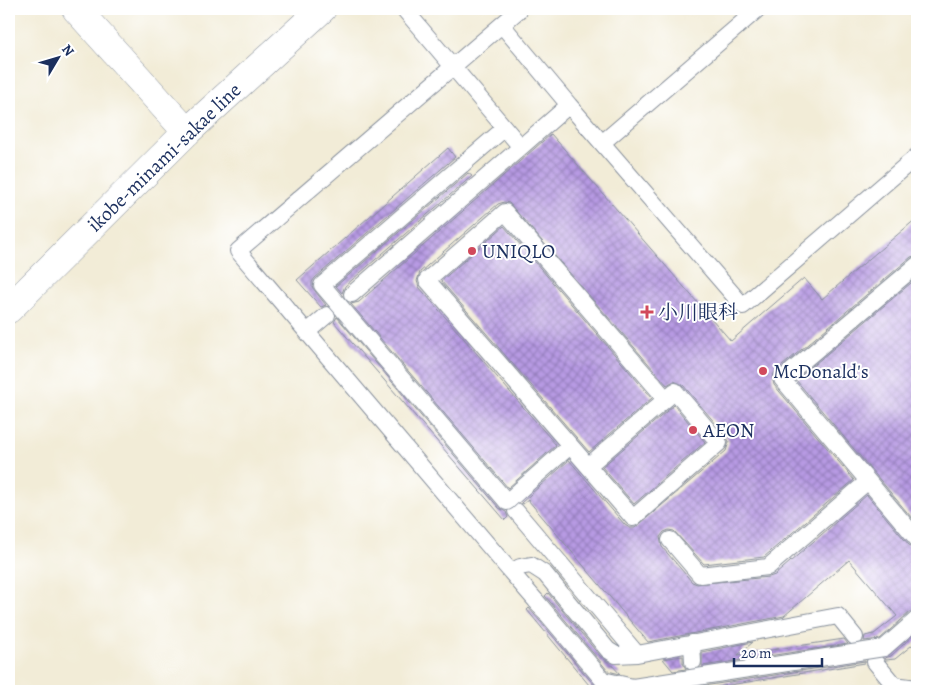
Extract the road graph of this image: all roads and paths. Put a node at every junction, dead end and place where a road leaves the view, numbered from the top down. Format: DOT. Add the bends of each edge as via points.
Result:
graph roads {
  1 [pos="76,9"];
  2 [pos="322,9"];
  3 [pos="404,9"];
  4 [pos="520,9"];
  5 [pos="758,9"];
  6 [pos="502,25"];
  7 [pos="453,66"];
  8 [pos="569,105"];
  9 [pos="505,128"];
  10 [pos="187,132"];
  11 [pos="602,143"];
  12 [pos="521,147"];
  13 [pos="917,156"];
  14 [pos="917,265"];
  15 [pos="352,294"];
  16 [pos="9,309"];
  17 [pos="327,315"];
  18 [pos="307,332"];
  19 [pos="666,399"];
  20 [pos="570,446"];
  21 [pos="588,466"];
  22 [pos="868,481"];
  23 [pos="516,511"];
  24 [pos="917,539"];
  25 [pos="670,540"];
  26 [pos="511,572"];
  27 [pos="912,623"];
  28 [pos="855,637"];
  29 [pos="692,643"];
  30 [pos="637,654"];
  31 [pos="693,662"];
  32 [pos="875,662"];
  33 [pos="917,688"];
  1 -- 10 [label="main road"];
  2 -- 10 [label="main road, ikobe-minami-sakae line"];
  3 -- 7 [label="lane"];
  4 -- 6 [label="lane"];
  5 -- 11 [label="lane"];
  6 -- 7 [label="lane"];
  6 -- 8 [label="lane"];
  7 -- 9 [label="lane"];
  7 -- 18 [label="lane" via="238,251"];
  8 -- 11 [label="lane"];
  8 -- 12 [label="lane"];
  9 -- 12 [label="lane"];
  9 -- 20 [label="lane, bridge" via="322,285 507,502"];
  10 -- 16 [label="main road, ikobe-minami-sakae line"];
  11 -- 13 [label="lane" via="743,306"];
  12 -- 15 [label="lane"];
  14 -- 22 [label="lane" via="782,379"];
  17 -- 18 [label="lane"];
  18 -- 26 [label="lane"];
  19 -- 20 [label="lane" via="505,212 427,280"];
  19 -- 21 [label="lane"];
  19 -- 21 [label="lane" via="675,391 719,443 633,518"];
  20 -- 21 [label="lane"];
  22 -- 24 [label="lane"];
  22 -- 25 [label="lane" via="768,567 700,575"];
  23 -- 30 [label="lane"];
  26 -- 27 [label="lane, bridge" via="603,680 633,687 884,648"];
  26 -- 30 [label="lane" via="531,565 545,574 608,650 616,655"];
  28 -- 29 [label="lane" via="838,616"];
  29 -- 30 [label="lane"];
  29 -- 31 [label="lane"];
  32 -- 33 [label="lane" via="894,685"];
}
